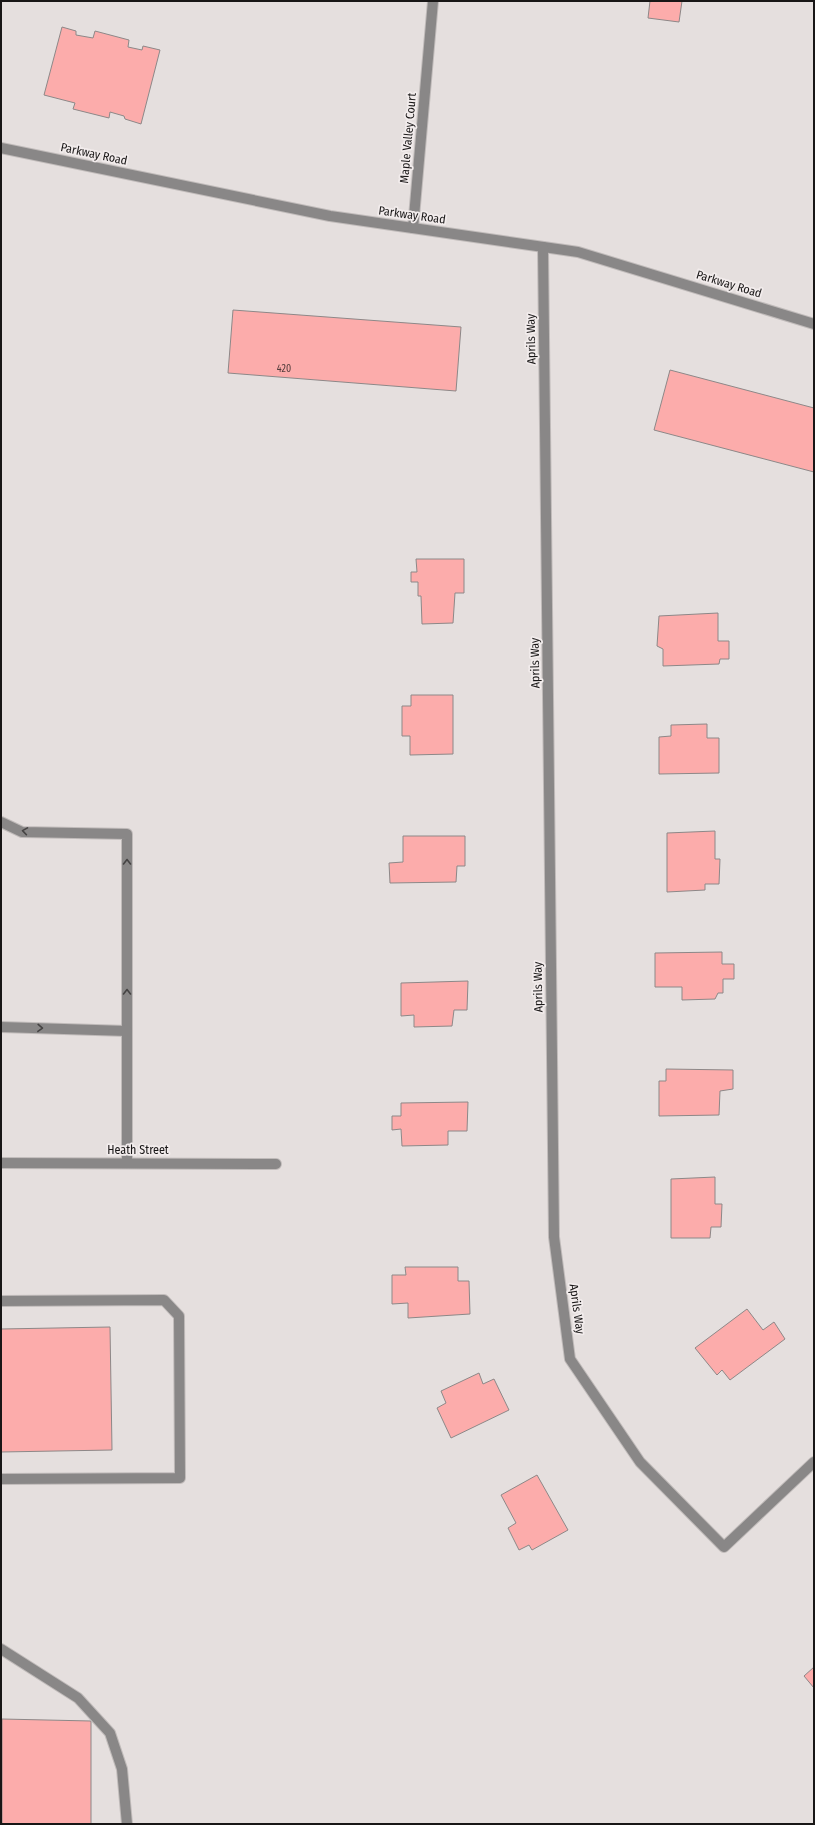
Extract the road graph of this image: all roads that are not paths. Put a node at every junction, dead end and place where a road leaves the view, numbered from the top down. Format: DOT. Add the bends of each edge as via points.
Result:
graph roads {
  1 [pos="433,1"];
  2 [pos="1,148"];
  3 [pos="413,228"];
  4 [pos="543,247"];
  5 [pos="814,324"];
  6 [pos="1,822"];
  7 [pos="1,1027"];
  8 [pos="127,1030"];
  9 [pos="1,1163"];
  10 [pos="127,1164"];
  11 [pos="276,1164"];
  12 [pos="1,1301"];
  13 [pos="814,1462"];
  14 [pos="1,1479"];
  15 [pos="1,1648"];
  16 [pos="127,1824"];
  1 -- 3 [label="street, Maple Valley Court"];
  2 -- 3 [label="street, Parkway Road" via="330,216"];
  3 -- 4 [label="street, Parkway Road"];
  4 -- 5 [label="street, Parkway Road" via="578,252"];
  4 -- 13 [label="street, Aprils Way" via="554,1237 570,1359 640,1462 724,1547"];
  8 -- 6 [label="street, one-way" via="127,834 22,832"];
  7 -- 8 [label="street, one-way"];
  8 -- 10 [label="street"];
  9 -- 10 [label="street, Heath Street"];
  10 -- 11 [label="street, Heath Street"];
  12 -- 14 [label="street" via="164,1300 179,1316 180,1478"];
  15 -- 16 [label="street" via="78,1698 110,1733 122,1769"];
}
